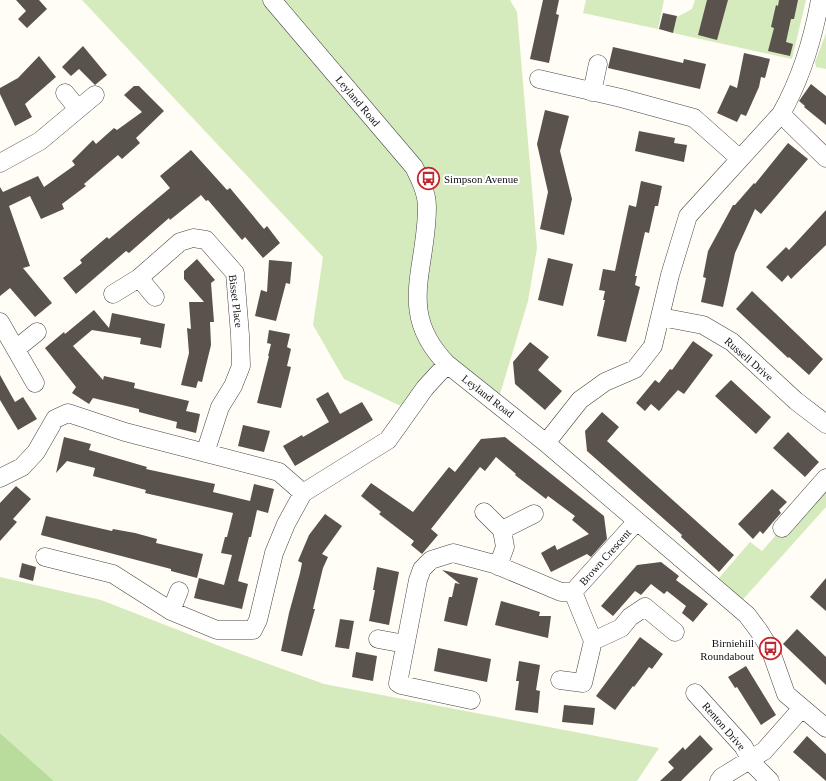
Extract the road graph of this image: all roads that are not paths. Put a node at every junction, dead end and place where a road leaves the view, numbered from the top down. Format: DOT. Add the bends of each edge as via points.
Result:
graph roads {
  1 [pos="272,0"];
  2 [pos="820,0"];
  3 [pos="598,64"];
  4 [pos="539,79"];
  5 [pos="592,92"];
  6 [pos="65,93"];
  7 [pos="95,95"];
  8 [pos="78,109"];
  9 [pos="781,114"];
  10 [pos="739,158"];
  11 [pos="826,158"];
  12 [pos="0,163"];
  13 [pos="139,278"];
  14 [pos="113,294"];
  15 [pos="155,297"];
  16 [pos="661,316"];
  17 [pos="0,322"];
  18 [pos="37,332"];
  19 [pos="16,349"];
  20 [pos="447,364"];
  21 [pos="35,383"];
  22 [pos="826,424"];
  23 [pos="546,442"];
  24 [pos="205,452"];
  25 [pos="0,478"];
  26 [pos="826,478"];
  27 [pos="303,493"];
  28 [pos="484,512"];
  29 [pos="534,514"];
  30 [pos="637,521"];
  31 [pos="782,528"];
  32 [pos="502,530"];
  33 [pos="45,557"];
  34 [pos="498,566"];
  35 [pos="179,591"];
  36 [pos="573,592"];
  37 [pos="171,611"];
  38 [pos="675,632"];
  39 [pos="378,639"];
  40 [pos="593,641"];
  41 [pos="405,644"];
  42 [pos="560,680"];
  43 [pos="695,693"];
  44 [pos="471,700"];
  45 [pos="802,708"];
  46 [pos="826,728"];
  47 [pos="751,759"];
  48 [pos="719,781"];
  49 [pos="770,781"];
  1 -- 20 [label="street, Leyland Road" via="414,167 423,187 427,206 417,299 418,317 433,350"];
  2 -- 9 [label="street" via="804,62 790,99"];
  3 -- 5 [label="street"];
  4 -- 5 [label="street"];
  5 -- 10 [label="street" via="694,118"];
  6 -- 8 [label="street"];
  7 -- 8 [label="street"];
  8 -- 12 [label="street" via="40,141"];
  9 -- 10 [label="street"];
  9 -- 11 [label="street"];
  10 -- 16 [label="street" via="688,216"];
  13 -- 14 [label="street, Bisset Place"];
  13 -- 15 [label="street"];
  13 -- 24 [label="street, Bisset Place" via="180,242 193,238 206,240 235,273 241,366 220,407"];
  16 -- 22 [label="street, Russell Drive" via="702,325 732,342 796,401"];
  16 -- 23 [label="street" via="653,346 635,369 605,382 580,400"];
  17 -- 19 [label="street"];
  18 -- 19 [label="street"];
  19 -- 21 [label="street"];
  20 -- 23 [label="street, Leyland Road"];
  20 -- 27 [label="street" via="425,388 388,440"];
  23 -- 30 [label="street, Leyland Road"];
  24 -- 25 [label="street" via="125,432 68,413 54,419 36,452 22,467"];
  24 -- 27 [label="street" via="280,472"];
  26 -- 31 [label="street"];
  27 -- 37 [label="street" via="274,553 258,620 253,630 217,630"];
  28 -- 32 [label="street"];
  29 -- 32 [label="street"];
  30 -- 36 [label="street, Brown Crescent"];
  30 -- 45 [label="street, Leyland Road" via="747,615 770,649 786,694"];
  32 -- 34 [label="street" via="505,547"];
  33 -- 37 [label="street" via="113,574"];
  34 -- 36 [label="street, Brown Crescent" via="561,592"];
  34 -- 41 [label="street, Brown Crescent" via="453,553 431,560 422,569 418,580"];
  35 -- 37 [label="street"];
  36 -- 40 [label="street, Brown Crescent"];
  38 -- 40 [label="street" via="645,607 620,628"];
  39 -- 41 [label="street"];
  40 -- 42 [label="street" via="583,683"];
  41 -- 44 [label="street, Brown Crescent" via="398,683"];
  43 -- 47 [label="street, Renton Drive" via="743,746"];
  45 -- 46 [label="street, Leyland Road"];
  45 -- 47 [label="street, Renton Drive" via="764,751"];
  47 -- 48 [label="street, Renton Drive"];
  47 -- 49 [label="street, Renton Drive"];
}
